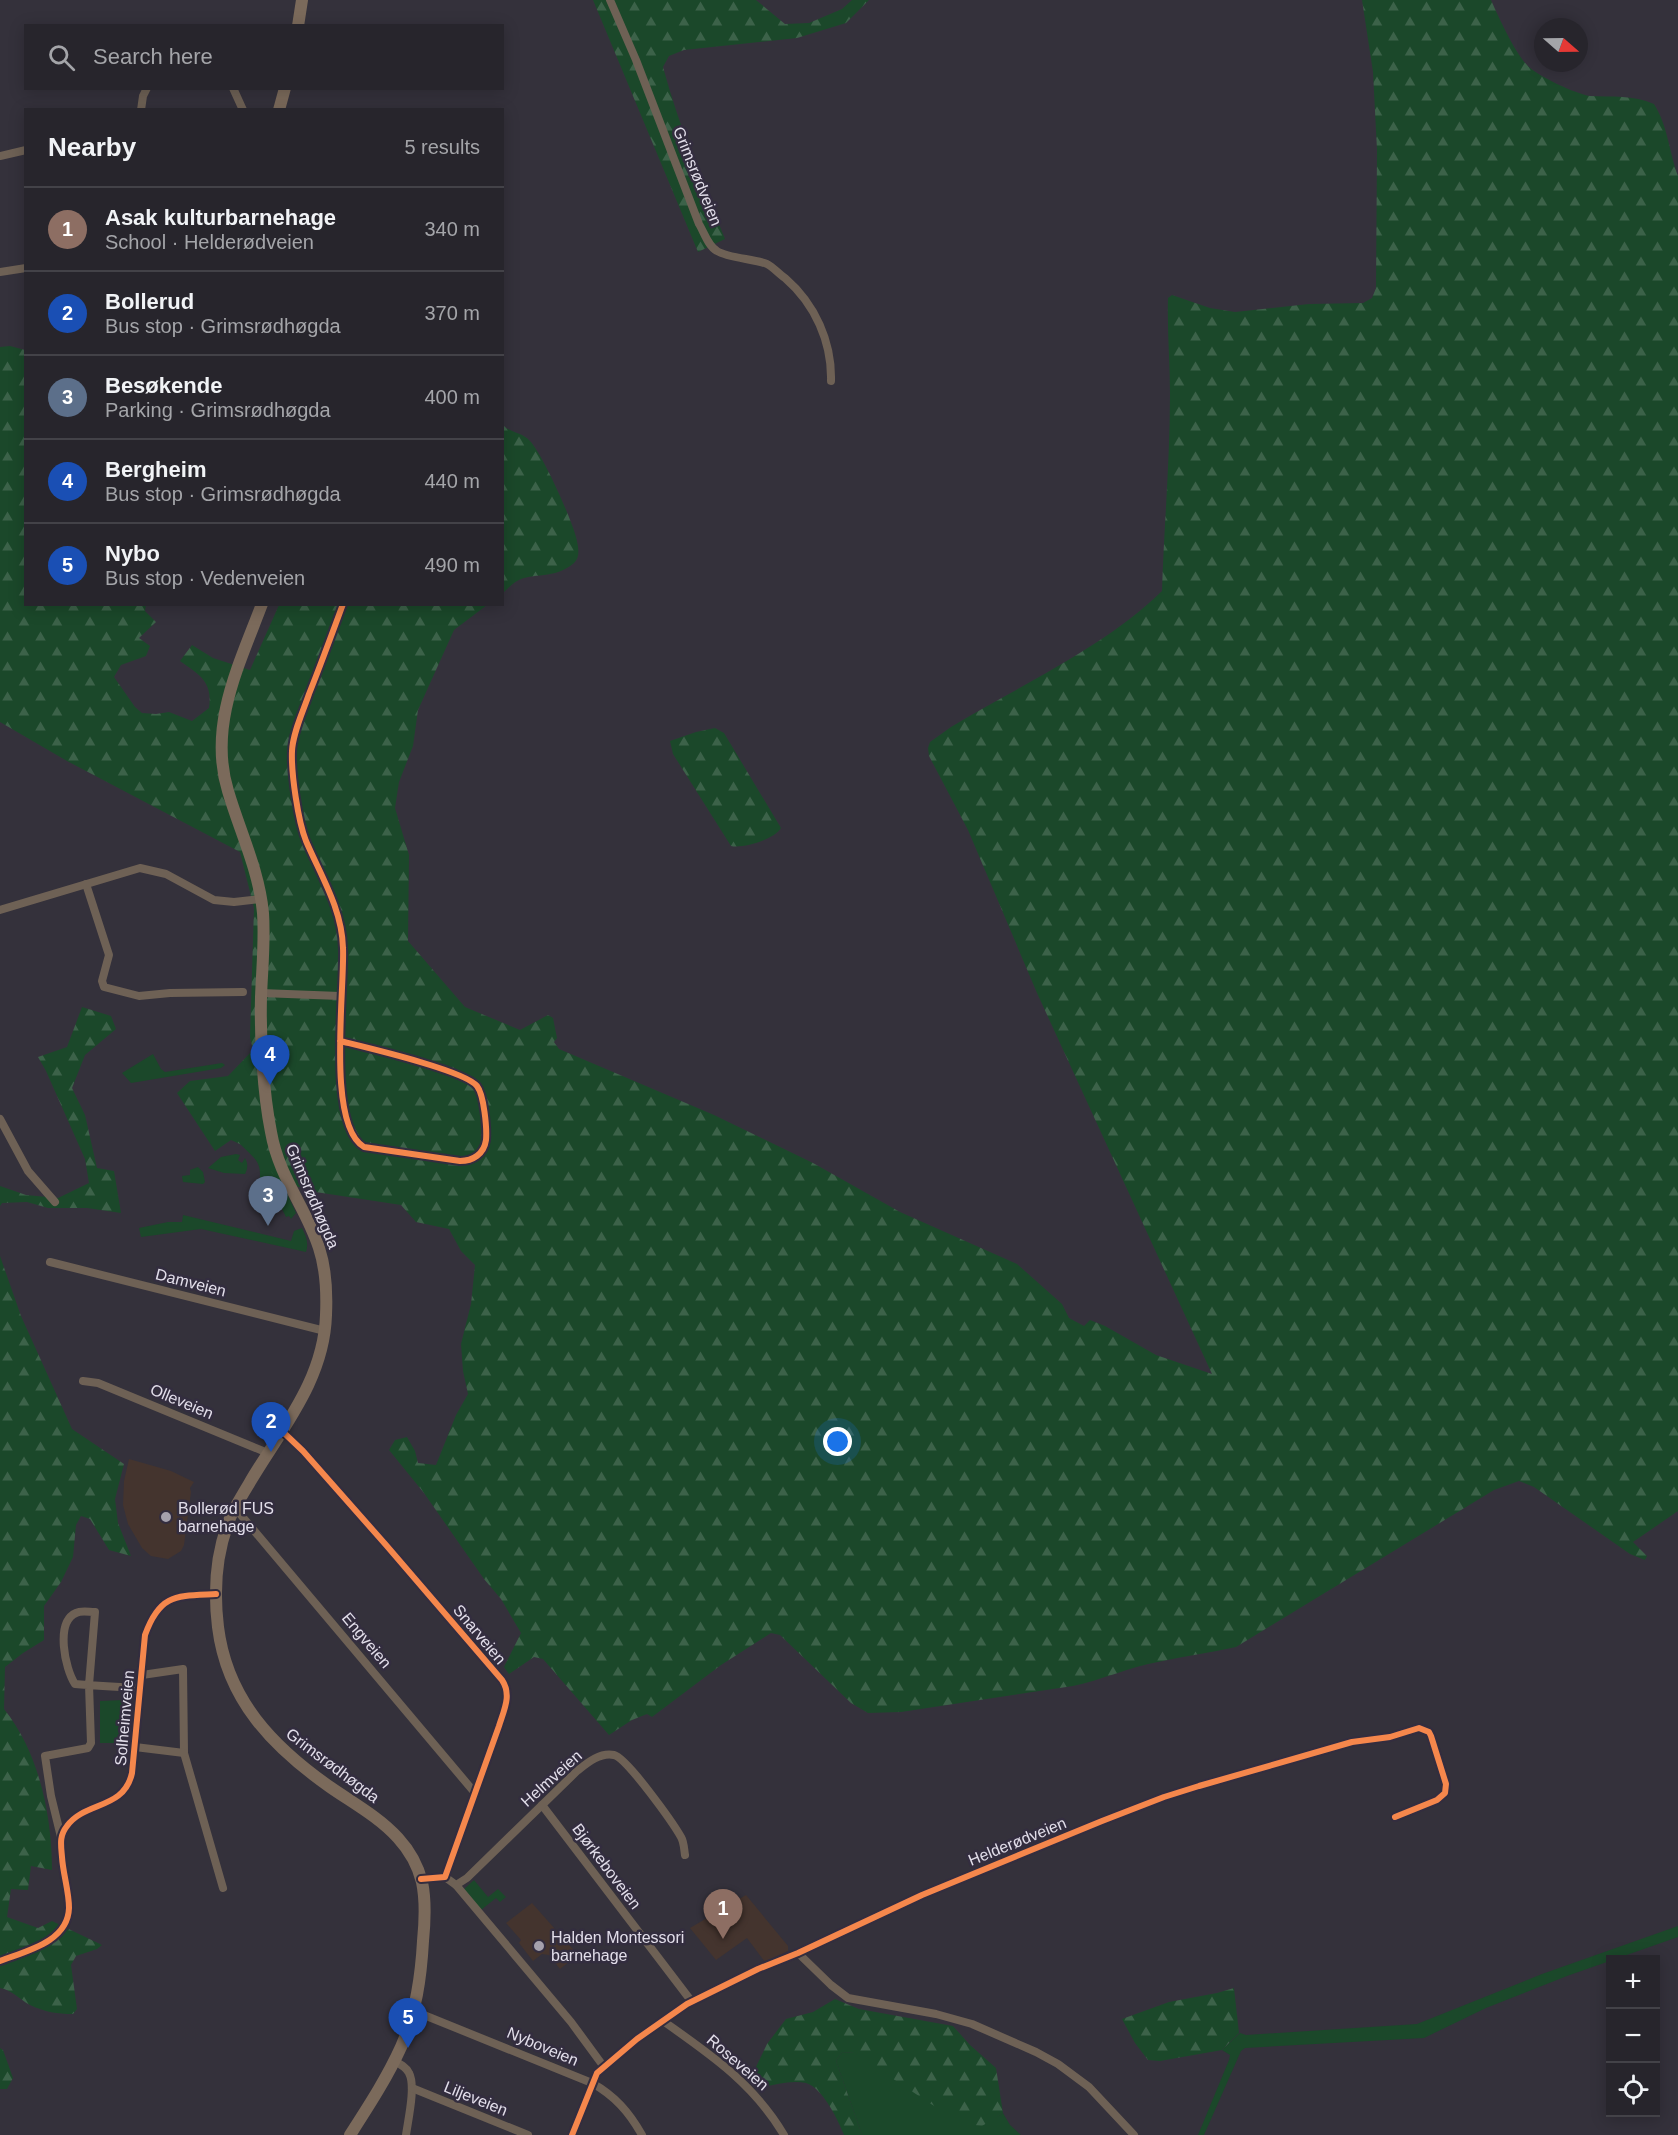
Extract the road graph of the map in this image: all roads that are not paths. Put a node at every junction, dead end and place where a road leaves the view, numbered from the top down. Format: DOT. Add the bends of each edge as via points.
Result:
graph roads {
  1 [pos="302,0"];
  2 [pos="610,0"];
  3 [pos="298,24"];
  4 [pos="146,90"];
  5 [pos="234,90"];
  6 [pos="284,90"];
  7 [pos="141,108"];
  8 [pos="242,108"];
  9 [pos="280,108"];
  10 [pos="24,150"];
  11 [pos="0,156"];
  12 [pos="24,268"];
  13 [pos="0,272"];
  14 [pos="831,381"];
  15 [pos="261,606"];
  16 [pos="342,606"];
  17 [pos="86,884"];
  18 [pos="261,899"];
  19 [pos="0,910"];
  20 [pos="243,992"];
  21 [pos="261,993"];
  22 [pos="340,996"];
  23 [pos="340,1041"];
  24 [pos="0,1119"];
  25 [pos="55,1202"];
  26 [pos="50,1262"];
  27 [pos="325,1331"];
  28 [pos="83,1381"];
  29 [pos="282,1431"];
  30 [pos="268,1453"];
  31 [pos="235,1508"];
  32 [pos="216,1594"];
  33 [pos="142,1675"];
  34 [pos="89,1685"];
  35 [pos="140,1688"];
  36 [pos="135,1747"];
  37 [pos="184,1754"];
  38 [pos="475,1793"];
  39 [pos="542,1805"];
  40 [pos="1395,1817"];
  41 [pos="61,1837"];
  42 [pos="685,1855"];
  43 [pos="445,1877"];
  44 [pos="421,1879"];
  45 [pos="456,1885"];
  46 [pos="223,1888"];
  47 [pos="798,1953"];
  48 [pos="0,1961"];
  49 [pos="692,2002"];
  50 [pos="414,2011"];
  51 [pos="663,2021"];
  52 [pos="394,2061"];
  53 [pos="604,2067"];
  54 [pos="592,2083"];
  55 [pos="412,2088"];
  56 [pos="350,2135"];
  57 [pos="406,2135"];
  58 [pos="528,2135"];
  59 [pos="572,2135"];
  60 [pos="642,2135"];
  61 [pos="784,2135"];
  62 [pos="1134,2135"];
  1 -- 3 [label="main road"];
  2 -- 14 [label="street, Grimsrødveien" via="709,242 717,251 769,264 798,290 825,338"];
  4 -- 7 [label="street"];
  5 -- 8 [label="street"];
  6 -- 9 [label="main road"];
  10 -- 11 [label="street"];
  12 -- 13 [label="street"];
  15 -- 18 [label="main road, Grimsrødhøgda" via="226,704 221,754 227,789"];
  16 -- 22 [label="street" via="292,750 302,829 341,924"];
  17 -- 18 [label="street" via="140,868 166,874 214,900"];
  17 -- 19 [label="street"];
  17 -- 20 [label="street" via="110,955 102,981 104,987 139,996"];
  18 -- 21 [label="main road, Grimsrødhøgda"];
  21 -- 22 [label="street"];
  21 -- 27 [label="main road, Grimsrødhøgda" via="271,1132 286,1179 318,1244 325,1276"];
  22 -- 23 [label="street"];
  23 -- 23 [label="street" via="449,1071 476,1085 482,1095 486,1138 479,1155 460,1161 369,1148 358,1143 351,1131 340,1079"];
  24 -- 25 [label="street" via="28,1171"];
  26 -- 27 [label="street, Damveien"];
  27 -- 29 [label="main road, Grimsrødhøgda" via="309,1387"];
  28 -- 30 [label="street, Olleveien" via="98,1383"];
  29 -- 30 [label="main road, Grimsrødhøgda"];
  29 -- 38 [label="street, Snarveien" via="505,1685 507,1702"];
  30 -- 31 [label="main road, Grimsrødhøgda"];
  31 -- 32 [label="main road, Grimsrødhøgda" via="221,1546"];
  31 -- 38 [label="street, Engveien"];
  32 -- 33 [label="street, Solheimveien" via="182,1596 158,1608 145,1635"];
  32 -- 44 [label="main road, Grimsrødhøgda" via="221,1643 232,1677 261,1727 294,1760 391,1831 406,1847"];
  33 -- 35 [label="street, Solheimveien"];
  33 -- 37 [label="street, Solheimveien" via="183,1669"];
  34 -- 34 [label="street, Solheimveien" via="73,1682 64,1648 64,1629 77,1612 95,1612"];
  34 -- 35 [label="street, Solheimveien"];
  34 -- 41 [label="street, Solheimveien" via="90,1746 45,1756"];
  35 -- 36 [label="street, Solheimveien"];
  36 -- 37 [label="street, Solheimveien"];
  36 -- 41 [label="street, Solheimveien" via="126,1791 71,1821"];
  37 -- 46 [label="street, Solheimveien"];
  38 -- 43 [label="street, Snarveien"];
  39 -- 42 [label="street, Helmveien" via="585,1765 604,1755 616,1755 663,1811 682,1839"];
  39 -- 45 [label="street, Helmveien" via="478,1869"];
  39 -- 49 [label="street, Bjørkeboveien"];
  40 -- 47 [label="street, Helderødveien" via="1445,1793 1446,1784 1431,1736 1423,1729 1352,1742 1164,1797 922,1895"];
  41 -- 48 [label="street, Solheimveien" via="69,1908 62,1929 53,1938"];
  43 -- 44 [label="street"];
  43 -- 45 [label="street"];
  44 -- 50 [label="main road, Grimsrødhøgda" via="425,1910"];
  45 -- 53 [label="street"];
  47 -- 49 [label="street, Helderødveien"];
  47 -- 62 [label="street" via="848,1998 972,2024 1036,2052 1089,2087"];
  49 -- 51 [label="street, Helderødveien"];
  50 -- 52 [label="main road, Grimsrødhøgda"];
  50 -- 54 [label="street, Nyboveien"];
  51 -- 53 [label="street, Helderødveien"];
  51 -- 61 [label="street, Roseveien" via="735,2074 765,2105"];
  52 -- 55 [label="street" via="408,2070"];
  52 -- 56 [label="main road, Grimsrødhøgda"];
  53 -- 54 [label="street, Helderødveien"];
  54 -- 59 [label="street, Helderødveien"];
  54 -- 60 [label="street, Nyboveien" via="625,2108"];
  55 -- 57 [label="street"];
  55 -- 58 [label="street, Liljeveien"];
}
